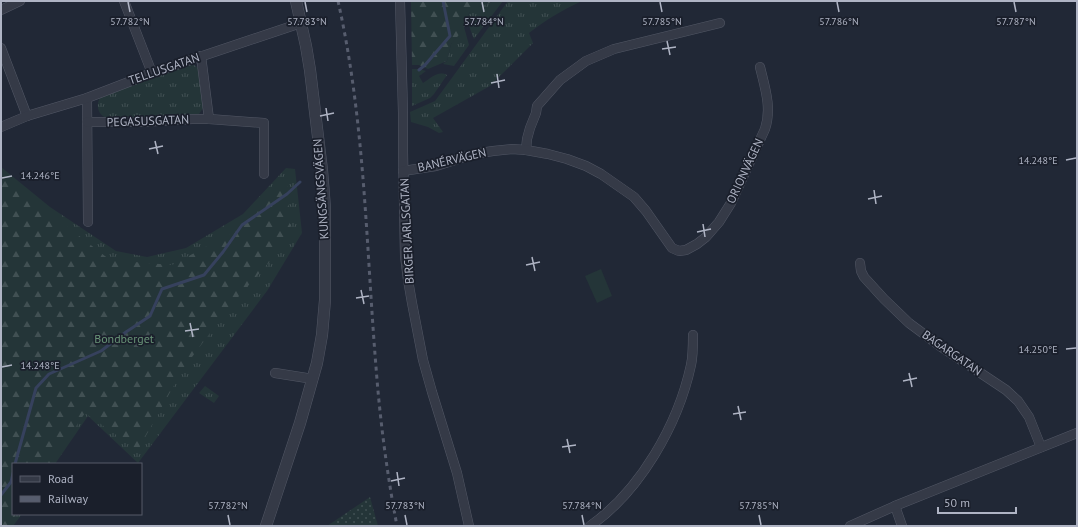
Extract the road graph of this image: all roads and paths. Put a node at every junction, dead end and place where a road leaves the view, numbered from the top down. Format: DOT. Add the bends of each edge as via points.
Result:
graph roads {
  1 [pos="20,1"];
  2 [pos="124,1"];
  3 [pos="296,1"];
  4 [pos="400,1"];
  5 [pos="1,10"];
  6 [pos="301,23"];
  7 [pos="720,23"];
  8 [pos="1,48"];
  9 [pos="201,56"];
  10 [pos="760,67"];
  11 [pos="152,73"];
  12 [pos="87,98"];
  13 [pos="27,116"];
  14 [pos="209,120"];
  15 [pos="87,122"];
  16 [pos="1,127"];
  17 [pos="526,150"];
  18 [pos="403,171"];
  19 [pos="264,174"];
  20 [pos="88,222"];
  21 [pos="679,251"];
  22 [pos="860,262"];
  23 [pos="693,335"];
  24 [pos="275,373"];
  25 [pos="313,379"];
  26 [pos="1077,433"];
  27 [pos="1041,447"];
  28 [pos="894,506"];
  29 [pos="266,526"];
  30 [pos="469,526"];
  31 [pos="590,526"];
  32 [pos="850,526"];
  33 [pos="902,526"];
  1 -- 5 [label="street"];
  2 -- 11 [label="street"];
  3 -- 6 [label="street, KUNGSÄNGSVÄGEN"];
  4 -- 18 [label="street, BIRGER JARLSGATAN"];
  6 -- 9 [label="street, TELLUSGATAN"];
  6 -- 25 [label="street, KUNGSÄNGSVÄGEN" via="317,122 325,208 325,300 322,335"];
  7 -- 17 [label="street" via="614,49 586,61 560,80 538,106"];
  8 -- 13 [label="street"];
  9 -- 11 [label="street, TELLUSGATAN"];
  9 -- 14 [label="street"];
  10 -- 21 [label="street, ORIONVÄGEN" via="768,106 765,128 719,222 706,237 686,250"];
  11 -- 12 [label="street, TELLUSGATAN"];
  12 -- 13 [label="street, TELLUSGATAN"];
  12 -- 15 [label="street"];
  13 -- 16 [label="street, TELLUSGATAN"];
  14 -- 15 [label="street, PEGASUSGATAN"];
  14 -- 19 [label="street, PEGASUSGATAN" via="264,123"];
  15 -- 20 [label="street"];
  17 -- 18 [label="street, BANÉRVÄGEN" via="474,154 436,166"];
  17 -- 21 [label="street, BANÉRVÄGEN" via="567,159 601,174 634,197 672,248"];
  18 -- 30 [label="street, BIRGER JARLSGATAN" via="405,256 412,303 423,360 457,473"];
  22 -- 27 [label="street, BAGARGATAN" via="864,277 909,322 1018,401 1029,416"];
  23 -- 31 [label="street" via="687,382 662,442 633,485"];
  24 -- 25 [label="street"];
  25 -- 29 [label="street, KUNGSÄNGSVÄGEN"];
  26 -- 27 [label="street"];
  27 -- 28 [label="street"];
  28 -- 32 [label="street"];
  28 -- 33 [label="street"];
}
